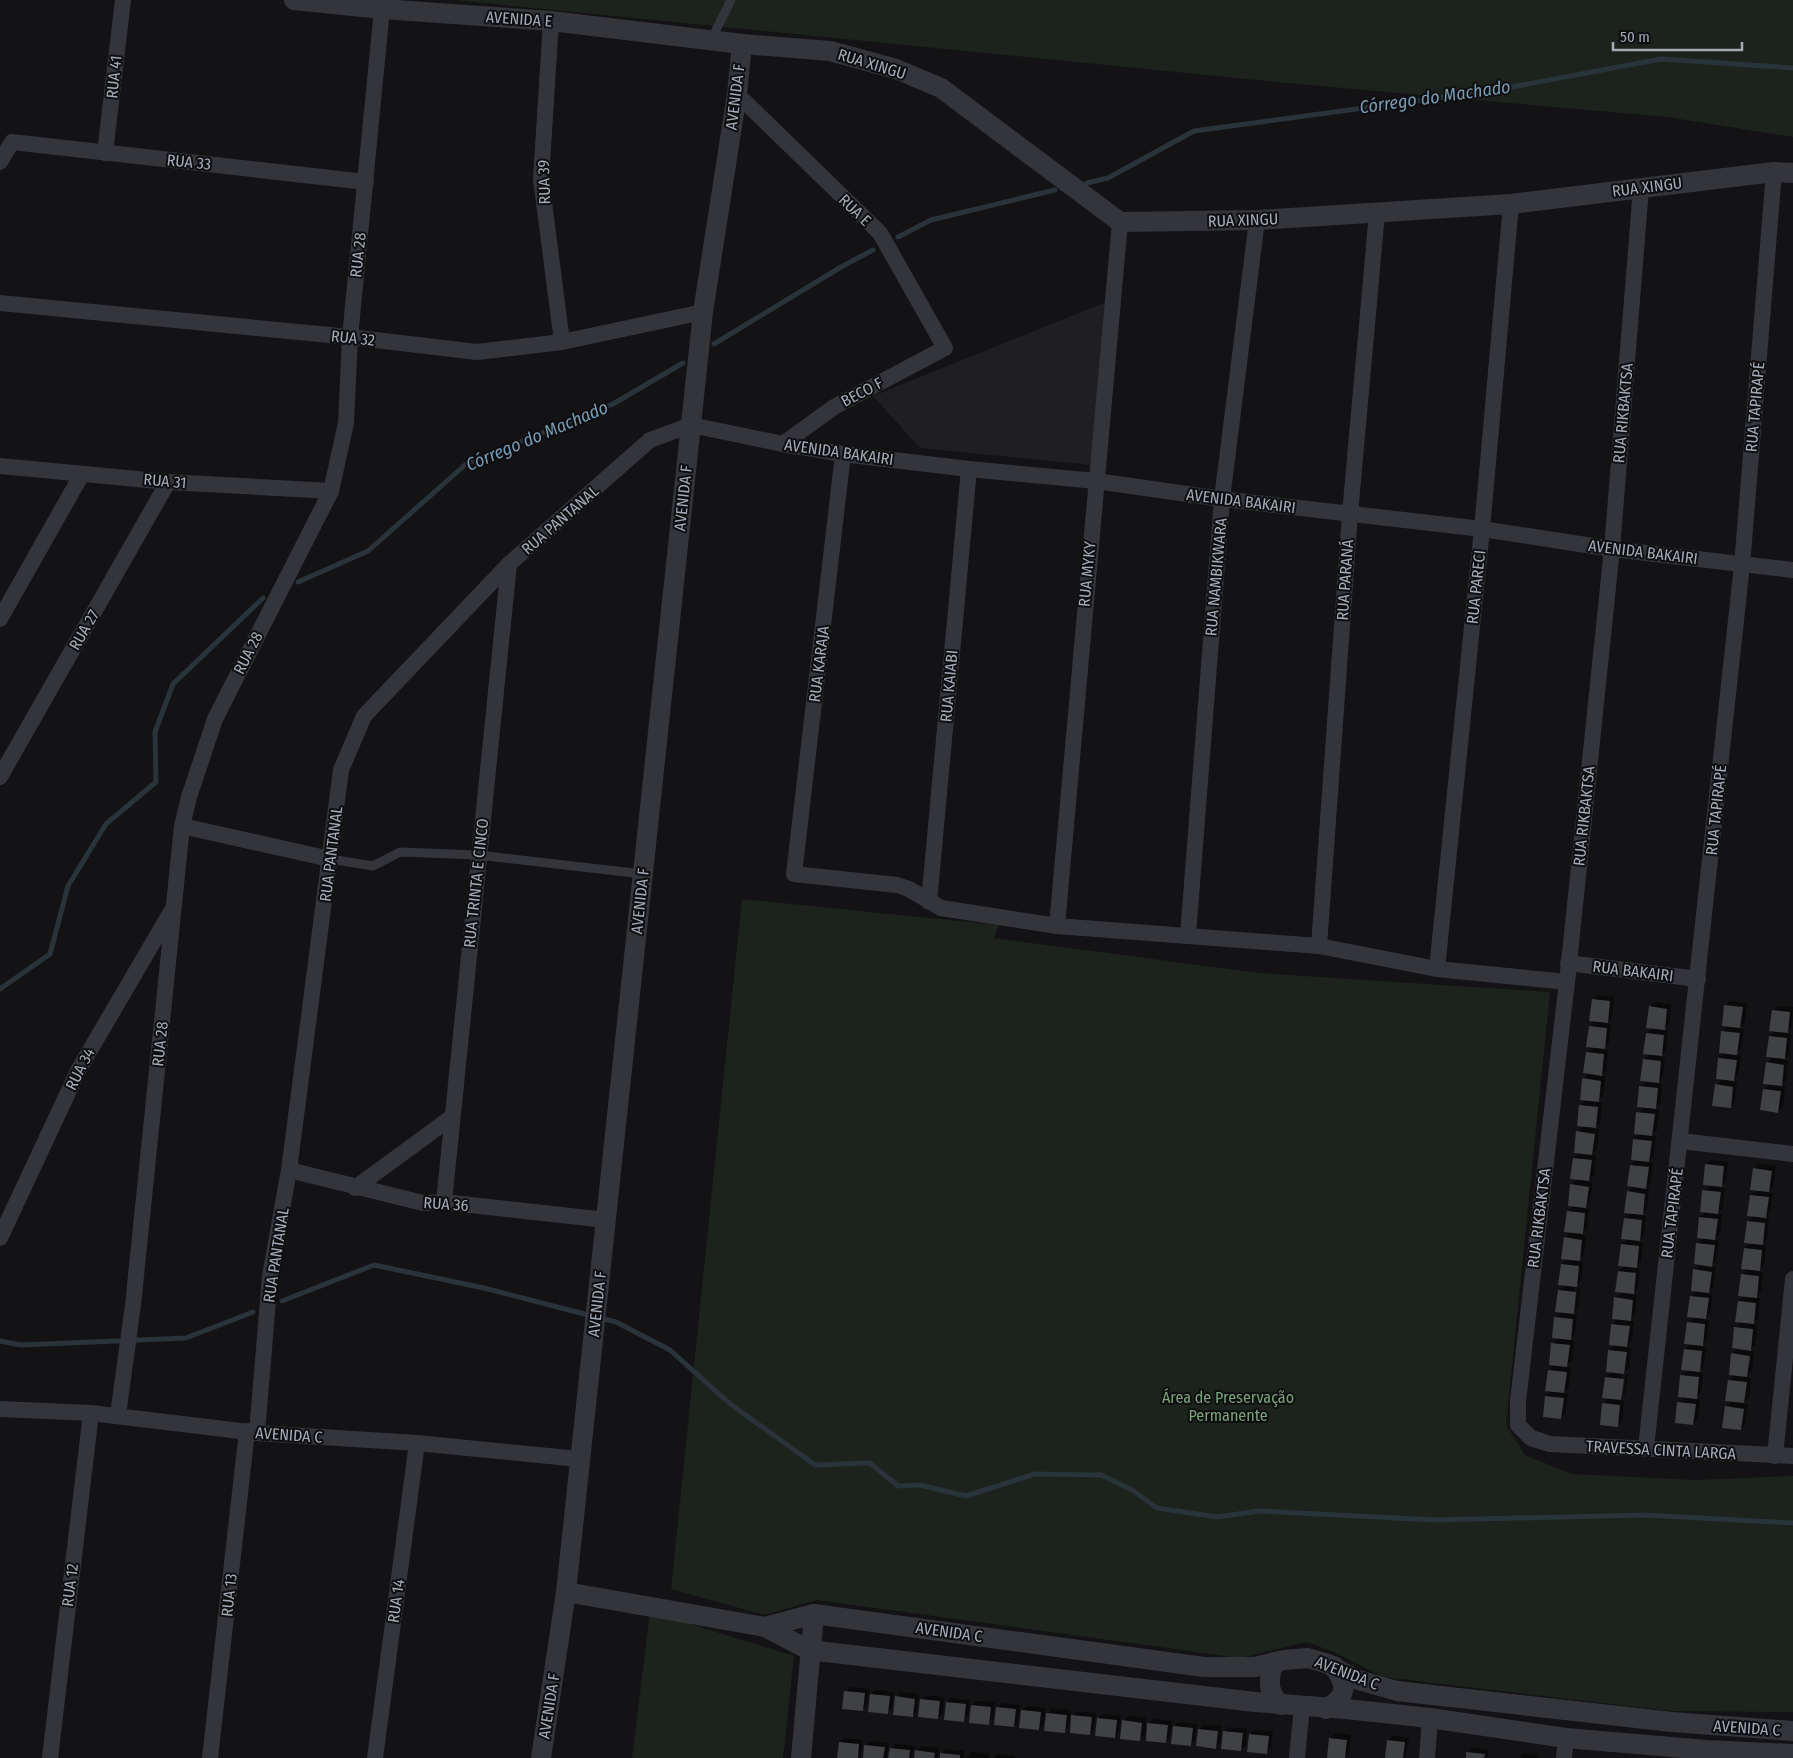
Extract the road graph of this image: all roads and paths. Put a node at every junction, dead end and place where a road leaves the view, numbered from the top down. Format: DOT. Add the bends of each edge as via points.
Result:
graph roads {
  1 [pos="122,0"];
  2 [pos="294,0"];
  3 [pos="732,0"];
  4 [pos="382,10"];
  5 [pos="551,21"];
  6 [pos="710,40"];
  7 [pos="742,44"];
  8 [pos="737,94"];
  9 [pos="105,153"];
  10 [pos="0,162"];
  11 [pos="1783,172"];
  12 [pos="366,182"];
  13 [pos="1641,188"];
  14 [pos="1511,204"];
  15 [pos="1376,214"];
  16 [pos="1257,220"];
  17 [pos="1120,222"];
  18 [pos="0,303"];
  19 [pos="703,312"];
  20 [pos="350,337"];
  21 [pos="562,342"];
  22 [pos="945,348"];
  23 [pos="691,425"];
  24 [pos="783,444"];
  25 [pos="843,454"];
  26 [pos="0,466"];
  27 [pos="969,469"];
  28 [pos="82,474"];
  29 [pos="1096,481"];
  30 [pos="168,482"];
  31 [pos="331,491"];
  32 [pos="1222,499"];
  33 [pos="1350,514"];
  34 [pos="1482,529"];
  35 [pos="1612,550"];
  36 [pos="509,564"];
  37 [pos="1742,565"];
  38 [pos="1793,570"];
  39 [pos="0,619"];
  40 [pos="0,777"];
  41 [pos="182,826"];
  42 [pos="478,855"];
  43 [pos="330,858"];
  44 [pos="642,874"];
  45 [pos="929,902"];
  46 [pos="174,907"];
  47 [pos="1057,926"];
  48 [pos="1188,935"];
  49 [pos="1319,946"];
  50 [pos="1568,963"];
  51 [pos="1437,969"];
  52 [pos="1698,979"];
  53 [pos="1566,982"];
  54 [pos="452,1116"];
  55 [pos="1681,1141"];
  56 [pos="1793,1154"];
  57 [pos="290,1170"];
  58 [pos="355,1188"];
  59 [pos="444,1202"];
  60 [pos="606,1220"];
  61 [pos="0,1238"];
  62 [pos="1793,1279"];
  63 [pos="0,1409"];
  64 [pos="91,1413"];
  65 [pos="118,1415"];
  66 [pos="252,1432"];
  67 [pos="1531,1438"];
  68 [pos="417,1443"];
  69 [pos="1646,1448"];
  70 [pos="1775,1456"];
  71 [pos="1793,1456"];
  72 [pos="579,1459"];
  73 [pos="566,1592"];
  74 [pos="814,1614"];
  75 [pos="765,1627"];
  76 [pos="809,1650"];
  77 [pos="1274,1662"];
  78 [pos="1334,1666"];
  79 [pos="1281,1705"];
  80 [pos="1302,1707"];
  81 [pos="1326,1708"];
  82 [pos="1430,1718"];
  83 [pos="1793,1731"];
  84 [pos="1566,1738"];
  85 [pos="1705,1754"];
  86 [pos="1793,1754"];
  87 [pos="50,1758"];
  88 [pos="210,1758"];
  89 [pos="375,1758"];
  90 [pos="541,1758"];
  91 [pos="801,1758"];
  92 [pos="1297,1758"];
  93 [pos="1427,1758"];
  94 [pos="1564,1758"];
  1 -- 9 [label="street, RUA 41"];
  2 -- 4 [label="street, AVENIDA E"];
  3 -- 6 [label="lane"];
  4 -- 5 [label="street, AVENIDA E"];
  4 -- 12 [label="street, RUA 28"];
  5 -- 6 [label="street, AVENIDA E"];
  5 -- 21 [label="street, RUA 39" via="541,179"];
  6 -- 7 [label="street, AVENIDA E"];
  7 -- 8 [label="street, AVENIDA F"];
  7 -- 17 [label="street, RUA XINGU" via="830,51 896,69 941,88"];
  8 -- 19 [label="street, AVENIDA F"];
  8 -- 22 [label="street, RUA E" via="880,233"];
  9 -- 10 [label="street, RUA 33" via="12,142"];
  9 -- 12 [label="street, RUA 33"];
  11 -- 13 [label="street, RUA XINGU"];
  11 -- 37 [label="street, RUA TAPIRAPÉ"];
  12 -- 20 [label="street, RUA 28"];
  13 -- 14 [label="street, RUA XINGU"];
  13 -- 35 [label="street, RUA RIKBAKTSA"];
  14 -- 15 [label="street, RUA XINGU"];
  14 -- 34 [label="street, RUA PARECI"];
  15 -- 16 [label="street, RUA XINGU"];
  15 -- 33 [label="street, RUA PARANÁ"];
  16 -- 17 [label="street, RUA XINGU"];
  16 -- 32 [label="street, RUA NAMBIKWARA"];
  17 -- 29 [label="street, RUA MYKY"];
  18 -- 20 [label="street, RUA 32"];
  19 -- 21 [label="street, RUA 32"];
  19 -- 23 [label="street, AVENIDA F"];
  20 -- 21 [label="street, RUA 32" via="476,352"];
  20 -- 31 [label="street, RUA 28" via="346,423"];
  22 -- 24 [label="street, BECO F" via="834,407"];
  23 -- 24 [label="street, AVENIDA BAKAIRI"];
  23 -- 36 [label="street, RUA PANTANAL" via="650,440"];
  23 -- 44 [label="street, AVENIDA F"];
  24 -- 25 [label="street, AVENIDA BAKAIRI"];
  25 -- 27 [label="street, AVENIDA BAKAIRI"];
  25 -- 45 [label="street, RUA KARAJA" via="794,874 897,885"];
  26 -- 28 [label="street, RUA 31"];
  27 -- 29 [label="street, AVENIDA BAKAIRI"];
  27 -- 45 [label="street, RUA KAIABI"];
  28 -- 30 [label="street, RUA 31"];
  28 -- 39 [label="street"];
  29 -- 32 [label="street, AVENIDA BAKAIRI"];
  29 -- 47 [label="street, RUA MYKY"];
  30 -- 31 [label="street, RUA 31"];
  30 -- 40 [label="street, RUA 27"];
  31 -- 41 [label="street, RUA 28" via="215,719"];
  32 -- 33 [label="street, AVENIDA BAKAIRI"];
  32 -- 48 [label="street, RUA NAMBIKWARA"];
  33 -- 34 [label="street, AVENIDA BAKAIRI"];
  33 -- 49 [label="street, RUA PARANÁ"];
  34 -- 35 [label="street, AVENIDA BAKAIRI"];
  34 -- 51 [label="street, RUA PARECI"];
  35 -- 37 [label="street, AVENIDA BAKAIRI"];
  35 -- 50 [label="street, RUA RIKBAKTSA"];
  36 -- 42 [label="street, RUA TRINTA E CINCO"];
  36 -- 43 [label="street, RUA PANTANAL" via="364,716 341,770"];
  37 -- 38 [label="street, AVENIDA BAKAIRI"];
  37 -- 52 [label="street, RUA TAPIRAPÉ"];
  41 -- 43 [label="street"];
  41 -- 46 [label="street, RUA 28"];
  42 -- 43 [label="lane" via="400,852 373,866"];
  42 -- 44 [label="lane"];
  42 -- 54 [label="street, RUA TRINTA E CINCO"];
  43 -- 57 [label="street, RUA PANTANAL"];
  44 -- 60 [label="street, AVENIDA F"];
  45 -- 47 [label="street" via="960,912"];
  46 -- 61 [label="street, RUA 34" via="79,1069"];
  46 -- 65 [label="street, RUA 28" via="133,1305"];
  47 -- 48 [label="street"];
  48 -- 49 [label="street"];
  49 -- 51 [label="street"];
  50 -- 52 [label="street, RUA BAKAIRI"];
  50 -- 53 [label="street, RUA RIKBAKTSA"];
  51 -- 53 [label="street"];
  52 -- 55 [label="street, RUA TAPIRAPÉ"];
  53 -- 67 [label="street, RUA RIKBAKTSA" via="1518,1401 1518,1425"];
  54 -- 58 [label="street"];
  54 -- 59 [label="street, RUA TRINTA E CINCO"];
  55 -- 56 [label="street"];
  55 -- 69 [label="street, RUA TAPIRAPÉ"];
  57 -- 58 [label="street, RUA 36"];
  57 -- 66 [label="street, RUA PANTANAL" via="270,1276"];
  58 -- 59 [label="street, RUA 36" via="423,1203"];
  59 -- 60 [label="street, RUA 36"];
  60 -- 72 [label="street, AVENIDA F"];
  62 -- 70 [label="street"];
  63 -- 64 [label="street, AVENIDA C"];
  64 -- 65 [label="street, AVENIDA C"];
  64 -- 87 [label="street, RUA 12"];
  65 -- 66 [label="street, AVENIDA C"];
  66 -- 68 [label="street, AVENIDA C"];
  66 -- 88 [label="street, RUA 13"];
  67 -- 69 [label="street, TRAVESSA CINTA LARGA" via="1550,1444"];
  68 -- 72 [label="street, AVENIDA C"];
  68 -- 89 [label="street, RUA 14"];
  69 -- 70 [label="street, TRAVESSA CINTA LARGA"];
  70 -- 71 [label="street, TRAVESSA CINTA LARGA"];
  72 -- 73 [label="street, AVENIDA F"];
  73 -- 75 [label="street"];
  73 -- 90 [label="street, AVENIDA F"];
  74 -- 75 [label="street"];
  74 -- 76 [label="street"];
  74 -- 77 [label="street, AVENIDA C" via="1204,1667 1255,1667"];
  75 -- 76 [label="street"];
  76 -- 79 [label="street, AVENIDA C"];
  76 -- 91 [label="street"];
  77 -- 78 [label="street, AVENIDA C" via="1308,1658"];
  77 -- 79 [label="street" via="1270,1672 1270,1690"];
  78 -- 81 [label="street" via="1344,1687 1338,1702"];
  78 -- 83 [label="street, AVENIDA C" via="1355,1678 1397,1691 1672,1722"];
  79 -- 80 [label="street, AVENIDA C"];
  80 -- 81 [label="street, AVENIDA C"];
  80 -- 92 [label="street"];
  81 -- 82 [label="street, AVENIDA C"];
  82 -- 84 [label="street, AVENIDA C"];
  82 -- 93 [label="street"];
  84 -- 85 [label="street, AVENIDA C"];
  84 -- 94 [label="street"];
  85 -- 86 [label="street, AVENIDA C"];
}
